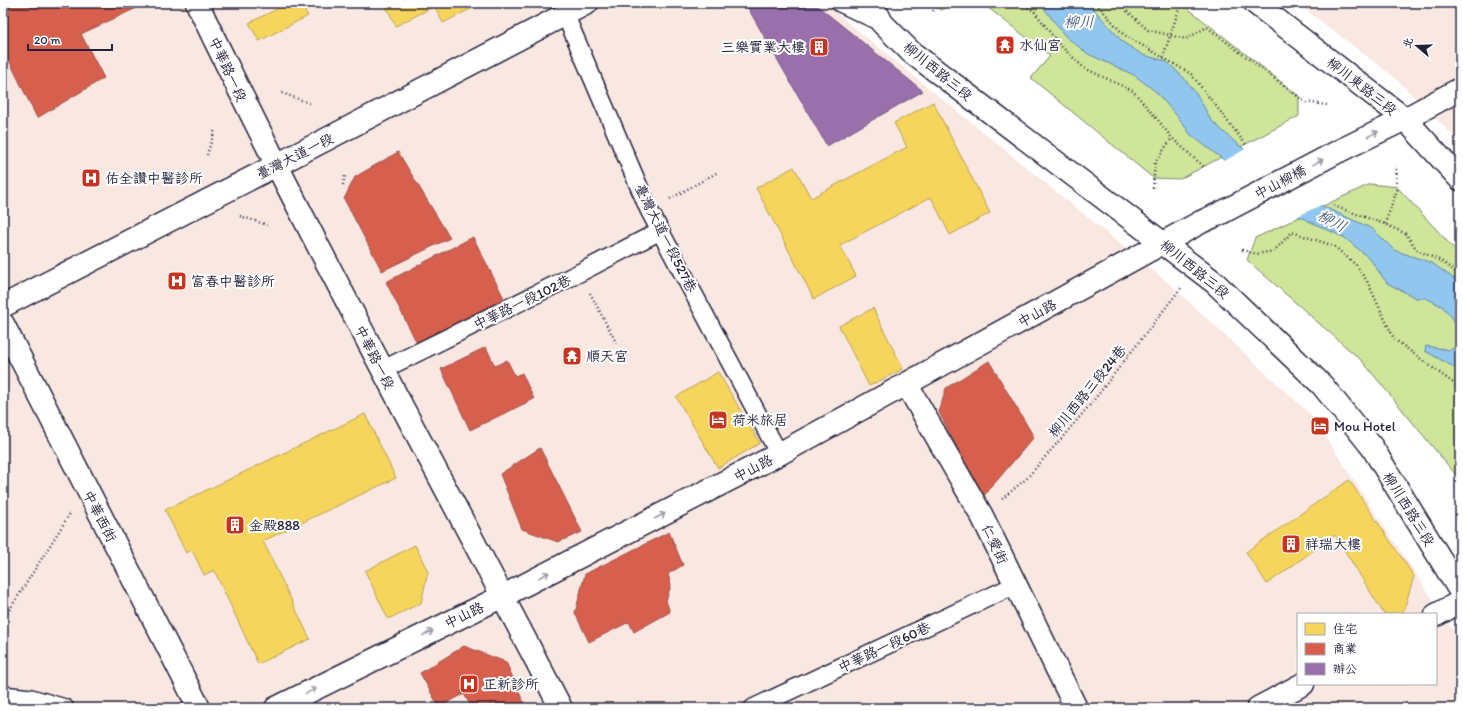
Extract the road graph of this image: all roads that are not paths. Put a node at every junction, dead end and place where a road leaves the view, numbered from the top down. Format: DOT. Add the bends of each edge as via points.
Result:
graph roads {
  1 [pos="197,3"];
  2 [pos="587,3"];
  3 [pos="840,3"];
  4 [pos="872,3"];
  5 [pos="1255,3"];
  6 [pos="563,9"];
  7 [pos="882,23"];
  8 [pos="1460,89"];
  9 [pos="1405,119"];
  10 [pos="276,166"];
  11 [pos="1460,179"];
  12 [pos="1221,213"];
  13 [pos="660,231"];
  14 [pos="1164,243"];
  15 [pos="3,306"];
  16 [pos="3,324"];
  17 [pos="382,370"];
  18 [pos="907,385"];
  19 [pos="779,454"];
  20 [pos="1015,585"];
  21 [pos="1460,591"];
  22 [pos="503,596"];
  23 [pos="1460,602"];
  24 [pos="1437,614"];
  25 [pos="1301,685"];
  26 [pos="3,695"];
  27 [pos="65,708"];
  28 [pos="199,708"];
  29 [pos="276,708"];
  30 [pos="561,708"];
  31 [pos="753,708"];
  32 [pos="1076,708"];
  33 [pos="1258,708"];
  1 -- 10 [label="street, 中華路一段"];
  2 -- 6 [label="street, 臺灣大道一段"];
  3 -- 7 [label="lane"];
  4 -- 7 [label="street, 柳川西路三段"];
  5 -- 9 [label="street, 柳川東路三段"];
  6 -- 10 [label="street, 臺灣大道一段"];
  6 -- 13 [label="lane, 臺灣大道一段527巷"];
  7 -- 14 [label="street, 柳川西路三段" via="911,52"];
  8 -- 9 [label="street"];
  9 -- 11 [label="street, 柳川東路三段"];
  12 -- 9 [label="street, 中山柳橋, one-way, bridge"];
  10 -- 15 [label="street, 臺灣大道一段"];
  10 -- 17 [label="street, 中華路一段"];
  12 -- 14 [label="street, 中山路"];
  13 -- 17 [label="lane, 中華路一段102巷"];
  13 -- 19 [label="lane, 臺灣大道一段527巷"];
  14 -- 18 [label="street, 中山路"];
  14 -- 21 [label="street, 柳川西路三段" via="1214,282 1322,385 1372,447"];
  16 -- 28 [label="street, 中華西街"];
  17 -- 22 [label="street, 中華路一段"];
  18 -- 19 [label="street, 中山路"];
  18 -- 20 [label="street, 仁愛街" via="982,516"];
  22 -- 19 [label="street, 中山路, one-way"];
  20 -- 31 [label="lane, 中華路一段60巷"];
  20 -- 32 [label="street, 仁愛街"];
  29 -- 22 [label="street, 中山路, one-way"];
  22 -- 30 [label="street, 中華路一段"];
  23 -- 24 [label="street"];
  25 -- 33 [label="street"];
  26 -- 27 [label="lane" via="31,698"];
}
